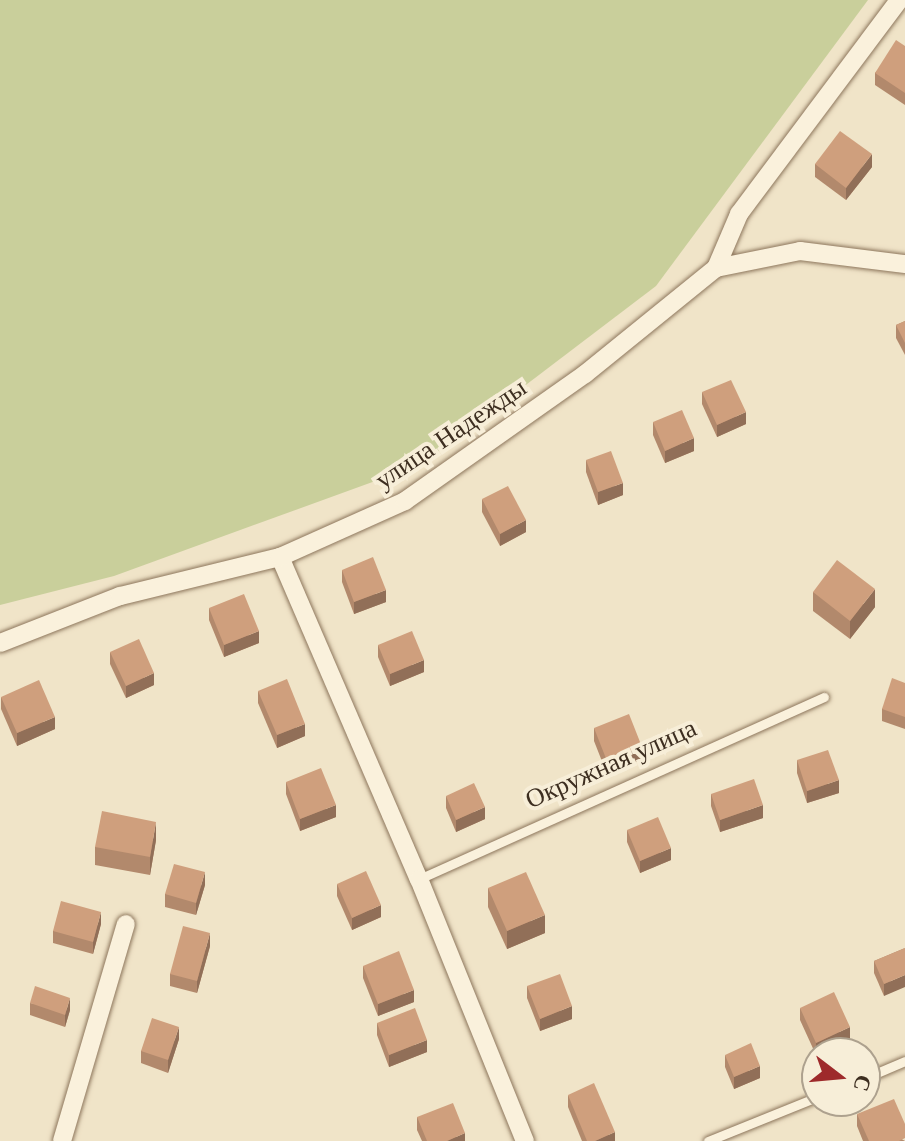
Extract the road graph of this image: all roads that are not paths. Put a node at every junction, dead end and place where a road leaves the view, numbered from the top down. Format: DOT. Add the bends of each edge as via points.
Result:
graph roads {
  1 [pos="899,0"];
  2 [pos="905,264"];
  3 [pos="716,268"];
  4 [pos="280,557"];
  5 [pos="0,643"];
  6 [pos="824,697"];
  7 [pos="419,879"];
  8 [pos="126,924"];
  9 [pos="905,1061"];
  10 [pos="881,1071"];
  11 [pos="801,1103"];
  12 [pos="62,1141"];
  13 [pos="525,1141"];
  14 [pos="708,1141"];
  1 -- 3 [label="street, улица Надежды" via="739,214"];
  2 -- 3 [label="street, улица Надежды" via="800,251"];
  3 -- 4 [label="street, улица Надежды" via="585,374 405,501"];
  4 -- 5 [label="street, улица Надежды" via="120,596"];
  4 -- 7 [label="street"];
  6 -- 7 [label="lane, Окружная улица"];
  7 -- 13 [label="street"];
  8 -- 12 [label="street"];
  9 -- 10 [label="lane"];
  11 -- 14 [label="lane"];
}
